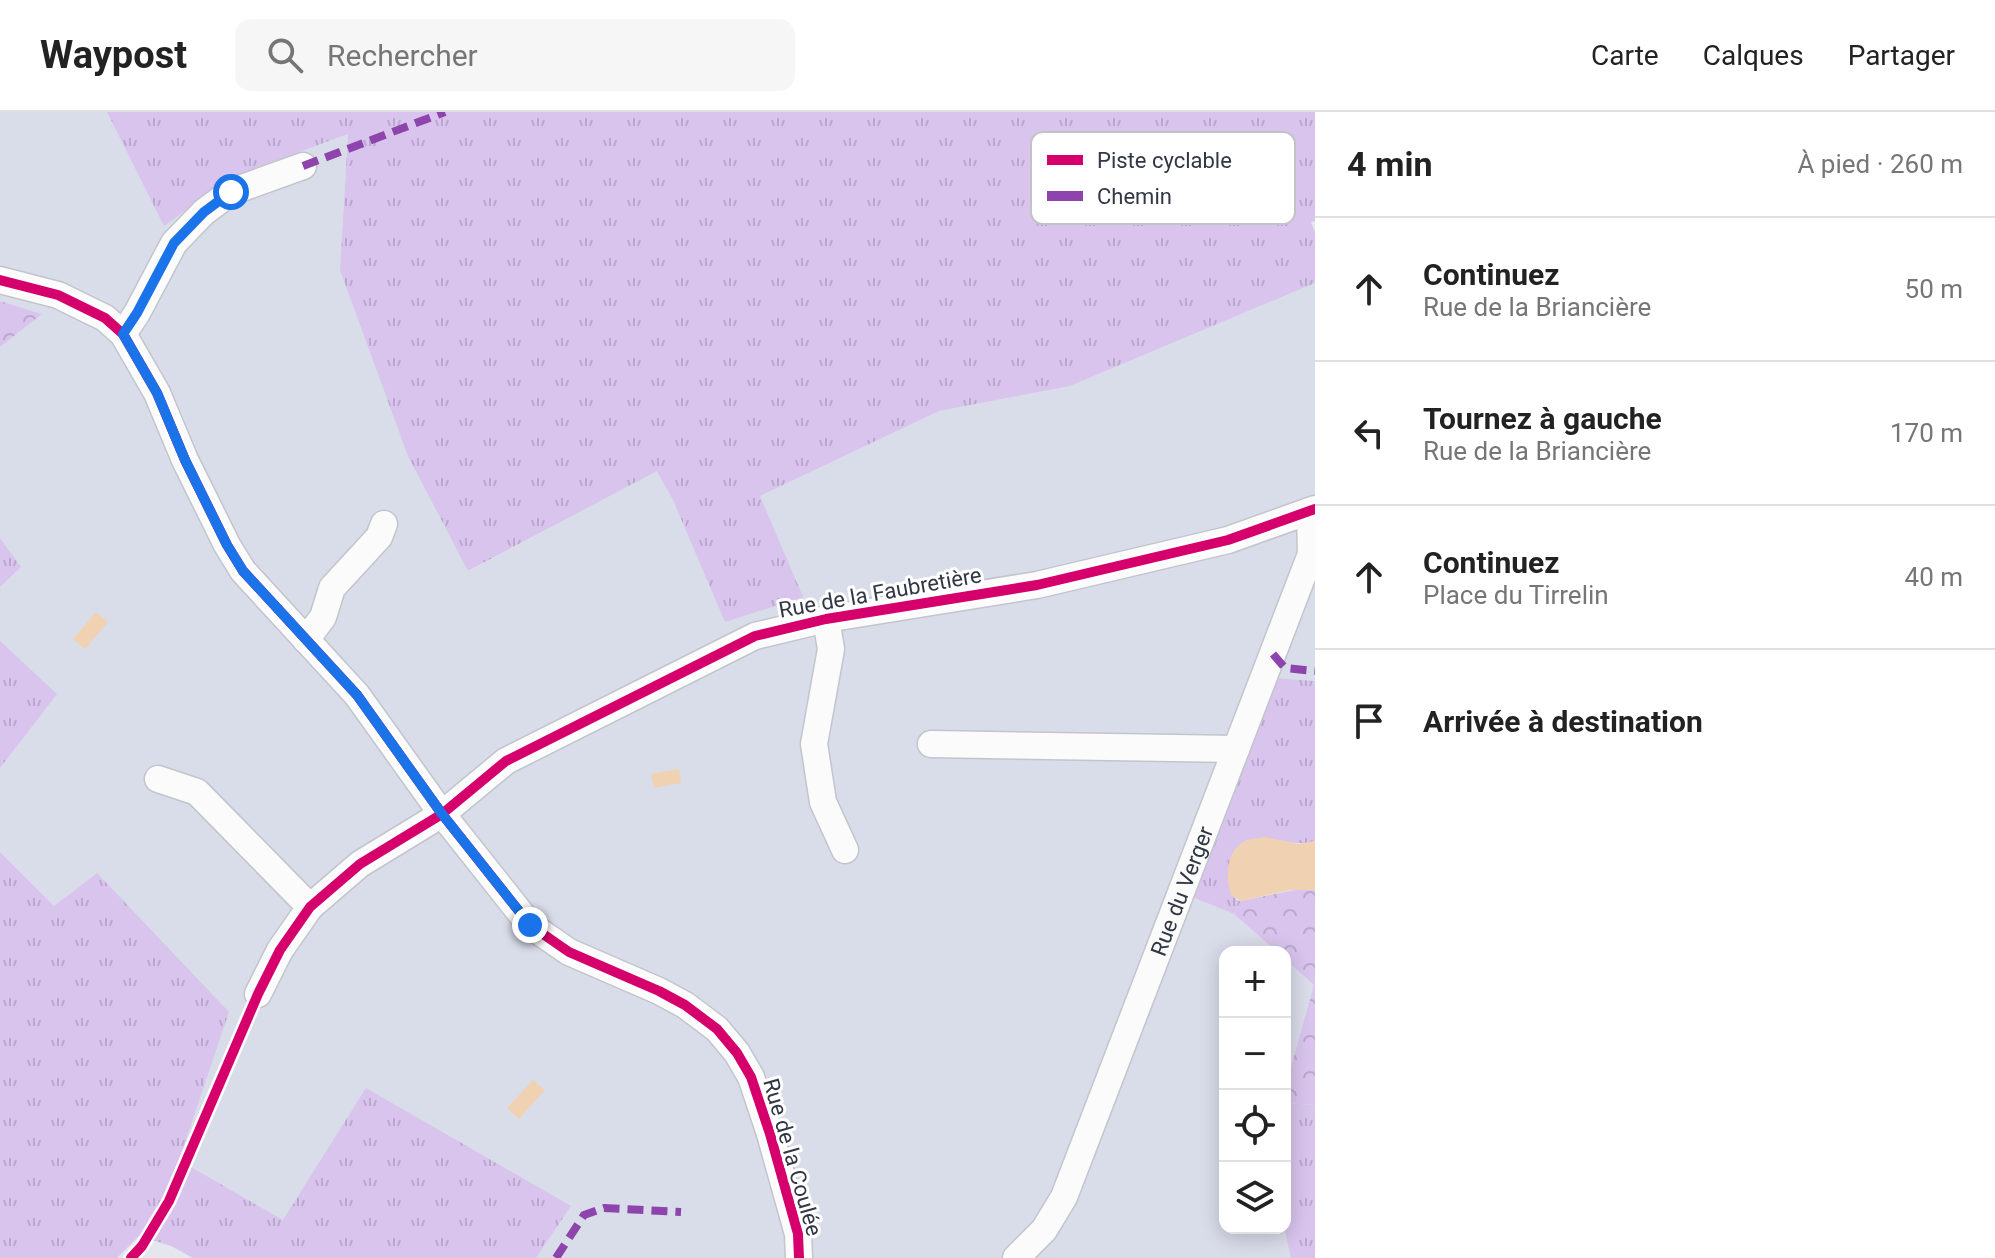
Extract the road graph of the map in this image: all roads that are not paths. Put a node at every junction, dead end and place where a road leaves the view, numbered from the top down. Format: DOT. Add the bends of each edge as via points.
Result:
graph roads {
  1 [pos="303,166"];
  2 [pos="0,280"];
  3 [pos="123,334"];
  4 [pos="1312,510"];
  5 [pos="384,524"];
  6 [pos="826,619"];
  7 [pos="306,640"];
  8 [pos="931,744"];
  9 [pos="1236,749"];
  10 [pos="158,779"];
  11 [pos="442,814"];
  12 [pos="845,850"];
  13 [pos="310,907"];
  14 [pos="258,994"];
  15 [pos="799,1258"];
  16 [pos="1016,1258"];
  1 -- 3 [label="street" via="231,192 204,212 174,243"];
  2 -- 3 [label="street" via="58,295 105,318"];
  3 -- 7 [label="street, Rue de la Coulée" via="157,393 227,545 243,571"];
  4 -- 6 [label="street, Rue de la Faubretière" via="1228,540 1037,585"];
  4 -- 9 [label="street, Rue du Verger" via="1311,554"];
  5 -- 7 [label="street" via="379,537 332,588 323,617"];
  6 -- 11 [label="street, Rue de la Faubretière" via="755,636 506,761"];
  6 -- 12 [label="street" via="831,649 814,744 823,802"];
  7 -- 11 [label="street, Rue de la Coulée" via="357,695"];
  8 -- 9 [label="street"];
  9 -- 16 [label="street, Rue du Verger" via="1064,1197 1044,1230"];
  10 -- 13 [label="street" via="197,792"];
  11 -- 13 [label="street, Rue de la Faubretière" via="360,864"];
  11 -- 15 [label="street, Rue de la Coulée" via="530,925 569,952 685,1005 717,1029 737,1053 770,1134 798,1234"];
  13 -- 14 [label="street, Rue de la Faubretière"];
}
